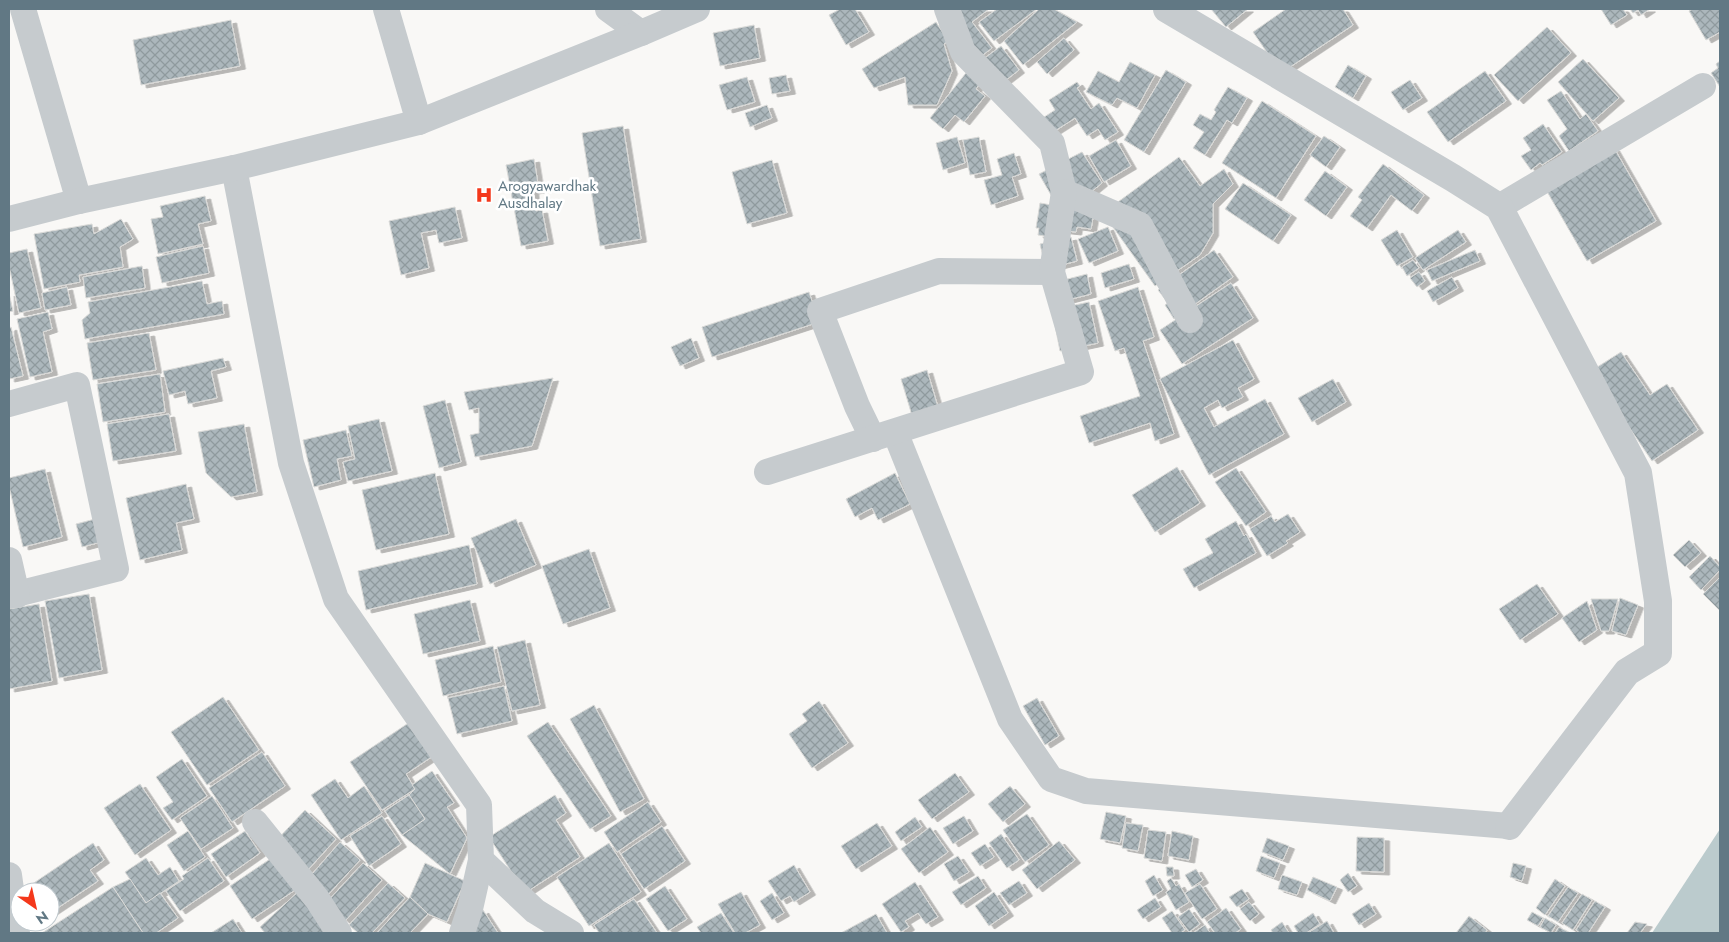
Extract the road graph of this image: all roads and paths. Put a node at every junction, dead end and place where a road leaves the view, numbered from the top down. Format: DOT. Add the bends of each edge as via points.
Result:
graph roads {
  1 [pos="23,9"];
  2 [pos="386,9"];
  3 [pos="608,9"];
  4 [pos="697,9"];
  5 [pos="947,9"];
  6 [pos="1172,10"];
  7 [pos="641,33"];
  8 [pos="1694,91"];
  9 [pos="419,122"];
  10 [pos="234,168"];
  11 [pos="1064,192"];
  12 [pos="79,201"];
  13 [pos="1499,208"];
  14 [pos="9,219"];
  15 [pos="1052,272"];
  16 [pos="1190,320"];
  17 [pos="9,404"];
  18 [pos="884,435"];
  19 [pos="767,472"];
  20 [pos="9,560"];
  21 [pos="13,595"];
  22 [pos="255,822"];
  23 [pos="1509,826"];
  24 [pos="481,860"];
  25 [pos="9,875"];
  26 [pos="16,933"];
  27 [pos="338,933"];
  28 [pos="462,933"];
  29 [pos="571,933"];
  1 -- 12 [label="street"];
  2 -- 9 [label="street"];
  3 -- 7 [label="street"];
  4 -- 7 [label="street"];
  5 -- 11 [label="street" via="963,52 1052,143"];
  6 -- 13 [label="street"];
  7 -- 9 [label="street"];
  8 -- 13 [label="street"];
  9 -- 10 [label="street"];
  10 -- 12 [label="street"];
  10 -- 24 [label="street" via="291,463 336,599 480,805"];
  11 -- 15 [label="street"];
  11 -- 16 [label="street" via="1140,225"];
  12 -- 14 [label="street"];
  13 -- 23 [label="street" via="1638,473 1658,601 1658,653 1627,672"];
  15 -- 18 [label="street" via="1082,372"];
  15 -- 18 [label="street" via="939,271 820,311 857,406"];
  17 -- 21 [label="street" via="76,385 116,569"];
  18 -- 19 [label="street"];
  18 -- 23 [label="street" via="1010,719 1051,779 1086,791"];
  20 -- 21 [label="street"];
  22 -- 27 [label="street" via="317,899"];
  24 -- 28 [label="street"];
  24 -- 29 [label="street" via="535,911"];
  25 -- 26 [label="street"];
}
